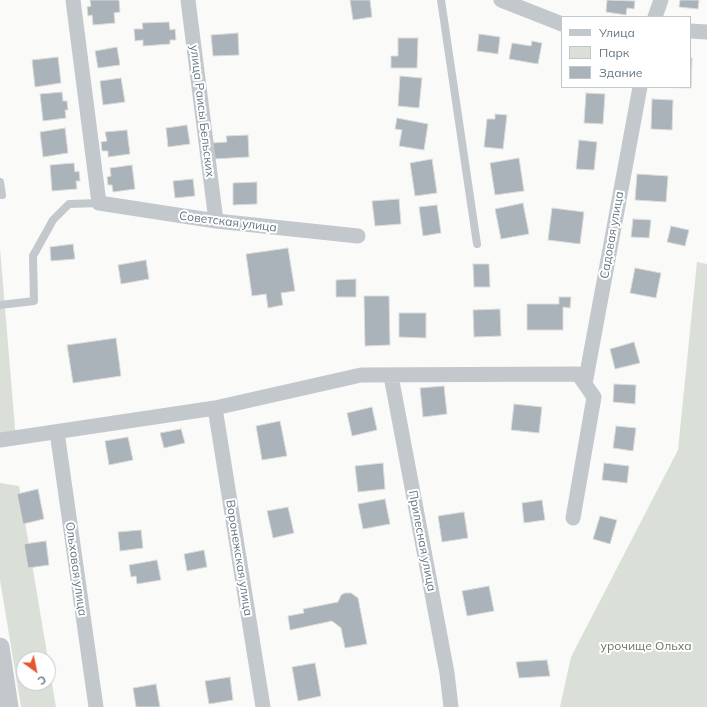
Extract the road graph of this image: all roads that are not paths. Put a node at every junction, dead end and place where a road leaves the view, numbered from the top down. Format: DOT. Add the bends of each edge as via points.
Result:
graph roads {
  1 [pos="73,0"];
  2 [pos="188,0"];
  3 [pos="441,0"];
  4 [pos="501,0"];
  5 [pos="661,0"];
  6 [pos="655,16"];
  7 [pos="561,24"];
  8 [pos="691,31"];
  9 [pos="707,32"];
  10 [pos="640,88"];
  11 [pos="0,182"];
  12 [pos="2,195"];
  13 [pos="98,203"];
  14 [pos="216,221"];
  15 [pos="358,236"];
  16 [pos="477,244"];
  17 [pos="0,306"];
  18 [pos="391,376"];
  19 [pos="585,384"];
  20 [pos="215,408"];
  21 [pos="57,432"];
  22 [pos="0,440"];
  23 [pos="573,518"];
  24 [pos="0,647"];
  25 [pos="9,707"];
  26 [pos="96,707"];
  27 [pos="263,707"];
  28 [pos="451,707"];
  1 -- 13 [label="street"];
  2 -- 14 [label="street, улица Раисы Бельских"];
  3 -- 16 [label="lane"];
  4 -- 7 [label="street"];
  5 -- 6 [label="street"];
  8 -- 9 [label="street"];
  10 -- 19 [label="street, Садовая улица"];
  11 -- 12 [label="lane"];
  13 -- 14 [label="street, Советская улица"];
  13 -- 17 [label="lane" via="69,204 53,220 32,256 34,301"];
  14 -- 15 [label="street, Советская улица"];
  18 -- 19 [label="street" via="578,374"];
  18 -- 20 [label="street" via="362,376"];
  18 -- 28 [label="street, Прилесная улица" via="447,673"];
  19 -- 23 [label="street" via="594,397"];
  20 -- 21 [label="street"];
  20 -- 27 [label="street, Воронежская улица"];
  21 -- 22 [label="street"];
  21 -- 26 [label="street, Ольховая улица"];
  24 -- 25 [label="street"];
}
